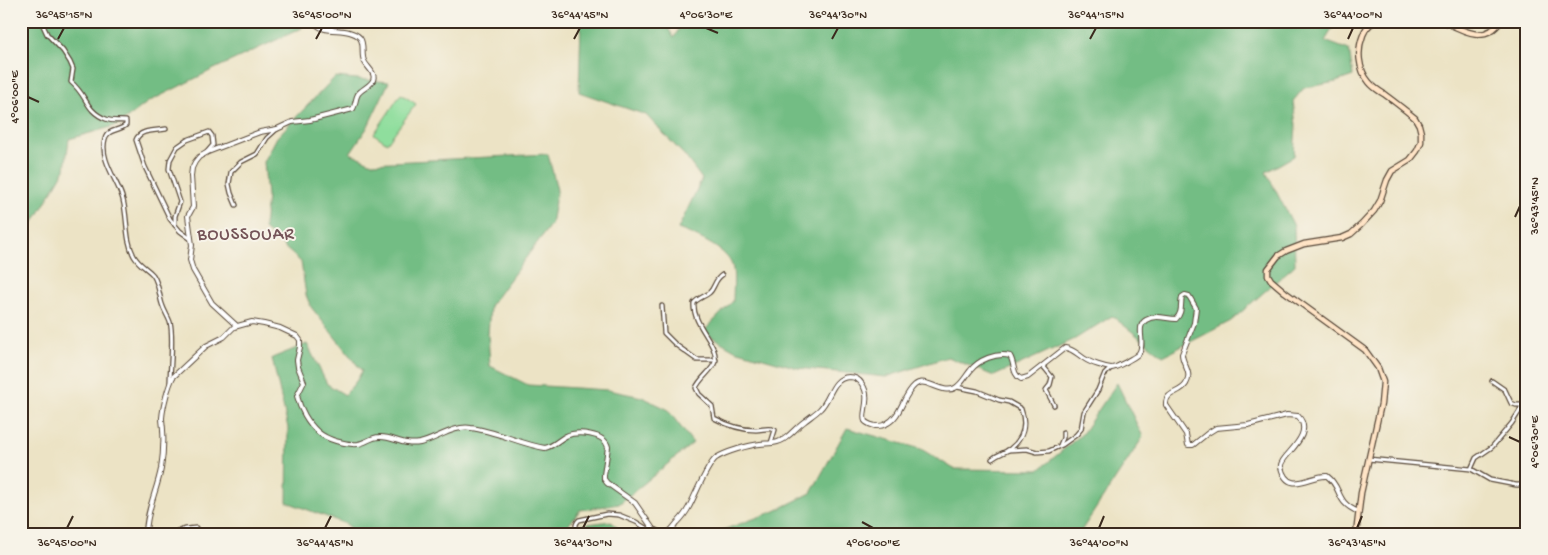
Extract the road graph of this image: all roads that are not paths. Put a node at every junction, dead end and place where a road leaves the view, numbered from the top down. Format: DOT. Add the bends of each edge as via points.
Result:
graph roads {
  1 [pos="41,21"];
  2 [pos="315,21"];
  3 [pos="354,21"];
  4 [pos="1380,21"];
  5 [pos="1384,21"];
  6 [pos="1389,21"];
  7 [pos="1443,21"];
  8 [pos="1501,21"];
  9 [pos="326,29"];
  10 [pos="166,129"];
  11 [pos="277,129"];
  12 [pos="205,154"];
  13 [pos="236,205"];
  14 [pos="175,226"];
  15 [pos="191,239"];
  16 [pos="722,275"];
  17 [pos="662,306"];
  18 [pos="237,326"];
  19 [pos="716,360"];
  20 [pos="1043,366"];
  21 [pos="1111,368"];
  22 [pos="1492,382"];
  23 [pos="170,383"];
  24 [pos="956,387"];
  25 [pos="1527,400"];
  26 [pos="1054,404"];
  27 [pos="1522,404"];
  28 [pos="1063,432"];
  29 [pos="771,443"];
  30 [pos="1058,447"];
  31 [pos="1008,450"];
  32 [pos="1368,458"];
  33 [pos="992,459"];
  34 [pos="1471,469"];
  35 [pos="1527,480"];
  36 [pos="1359,512"];
  37 [pos="196,528"];
  38 [pos="146,534"];
  39 [pos="579,534"];
  40 [pos="662,534"];
  41 [pos="1356,534"];
  1 -- 23 [label="street" via="47,34 70,62 73,69 71,82 86,99 91,111 107,120 126,121 123,127 110,131 104,139 104,147 123,200 134,255 155,279 170,322"];
  2 -- 9 [label="street" via="320,28"];
  3 -- 9 [label="street"];
  4 -- 32 [label="main road" via="1370,24 1364,31 1359,52 1361,65 1370,84 1415,118 1421,133 1417,151 1410,160 1392,171 1374,211 1352,234 1286,250 1268,269 1271,280 1365,350 1378,368 1383,392"];
  5 -- 6 [label="main road"];
  7 -- 8 [label="main road" via="1460,30 1480,34 1489,33"];
  9 -- 11 [label="street" via="346,31 360,38 363,60 372,72 373,80 357,96 353,109 292,122"];
  10 -- 14 [label="street" via="144,132 136,140 167,215"];
  11 -- 12 [label="street" via="260,132"];
  11 -- 13 [label="street" via="257,154 241,162 231,172 230,188"];
  12 -- 14 [label="street" via="213,145 209,132 187,140 172,155 169,169 180,202 174,216"];
  12 -- 15 [label="street" via="192,168 193,207 188,216"];
  14 -- 15 [label="street"];
  15 -- 18 [label="street" via="193,270 212,303"];
  16 -- 19 [label="street" via="693,307"];
  17 -- 19 [label="street" via="664,332 676,345 697,360"];
  18 -- 23 [label="street" via="206,346 179,370"];
  18 -- 40 [label="street" via="252,322 297,336 300,340 298,367 304,382 297,396 299,404 318,432 340,442 360,444 381,437 410,444 457,429 471,428 545,448 566,436 596,435 607,442 604,475 607,483 635,503 653,529"];
  19 -- 29 [label="street" via="696,388 712,406 714,418 738,428 775,430"];
  20 -- 21 [label="street" via="1069,348 1086,360"];
  20 -- 24 [label="street" via="1021,379 1014,371 1010,356 994,356 976,364"];
  20 -- 26 [label="street" via="1052,377 1046,390"];
  21 -- 30 [label="street" via="1084,412 1078,433"];
  21 -- 36 [label="street" via="1138,354 1142,344 1141,327 1146,320 1162,316 1176,319 1182,309 1182,296 1189,296 1196,308 1194,324 1182,354 1188,378 1186,384 1166,400 1166,405 1186,434 1188,445 1193,446 1216,428 1298,416 1302,423 1301,436 1280,463 1286,476 1300,483 1327,476 1343,502"];
  22 -- 27 [label="street" via="1505,390 1511,403"];
  23 -- 38 [label="street" via="162,420 160,470"];
  24 -- 29 [label="street" via="950,390 921,382 917,384 894,418 878,426 865,421 866,394 859,379 846,378 832,387 821,408 787,438"];
  24 -- 31 [label="street" via="977,391 1021,409 1023,433"];
  25 -- 27 [label="street"];
  27 -- 34 [label="street" via="1505,432 1476,458"];
  28 -- 30 [label="street"];
  29 -- 40 [label="street" via="751,445 718,457 710,465 686,513 668,533"];
  30 -- 31 [label="street" via="1042,452"];
  31 -- 33 [label="street"];
  32 -- 34 [label="street"];
  32 -- 36 [label="main road"];
  34 -- 35 [label="street" via="1490,480 1512,485 1520,485"];
  36 -- 41 [label="main road"];
  37 -- 38 [label="street"];
  39 -- 40 [label="street" via="576,523 579,520 607,514 619,515"];
}
